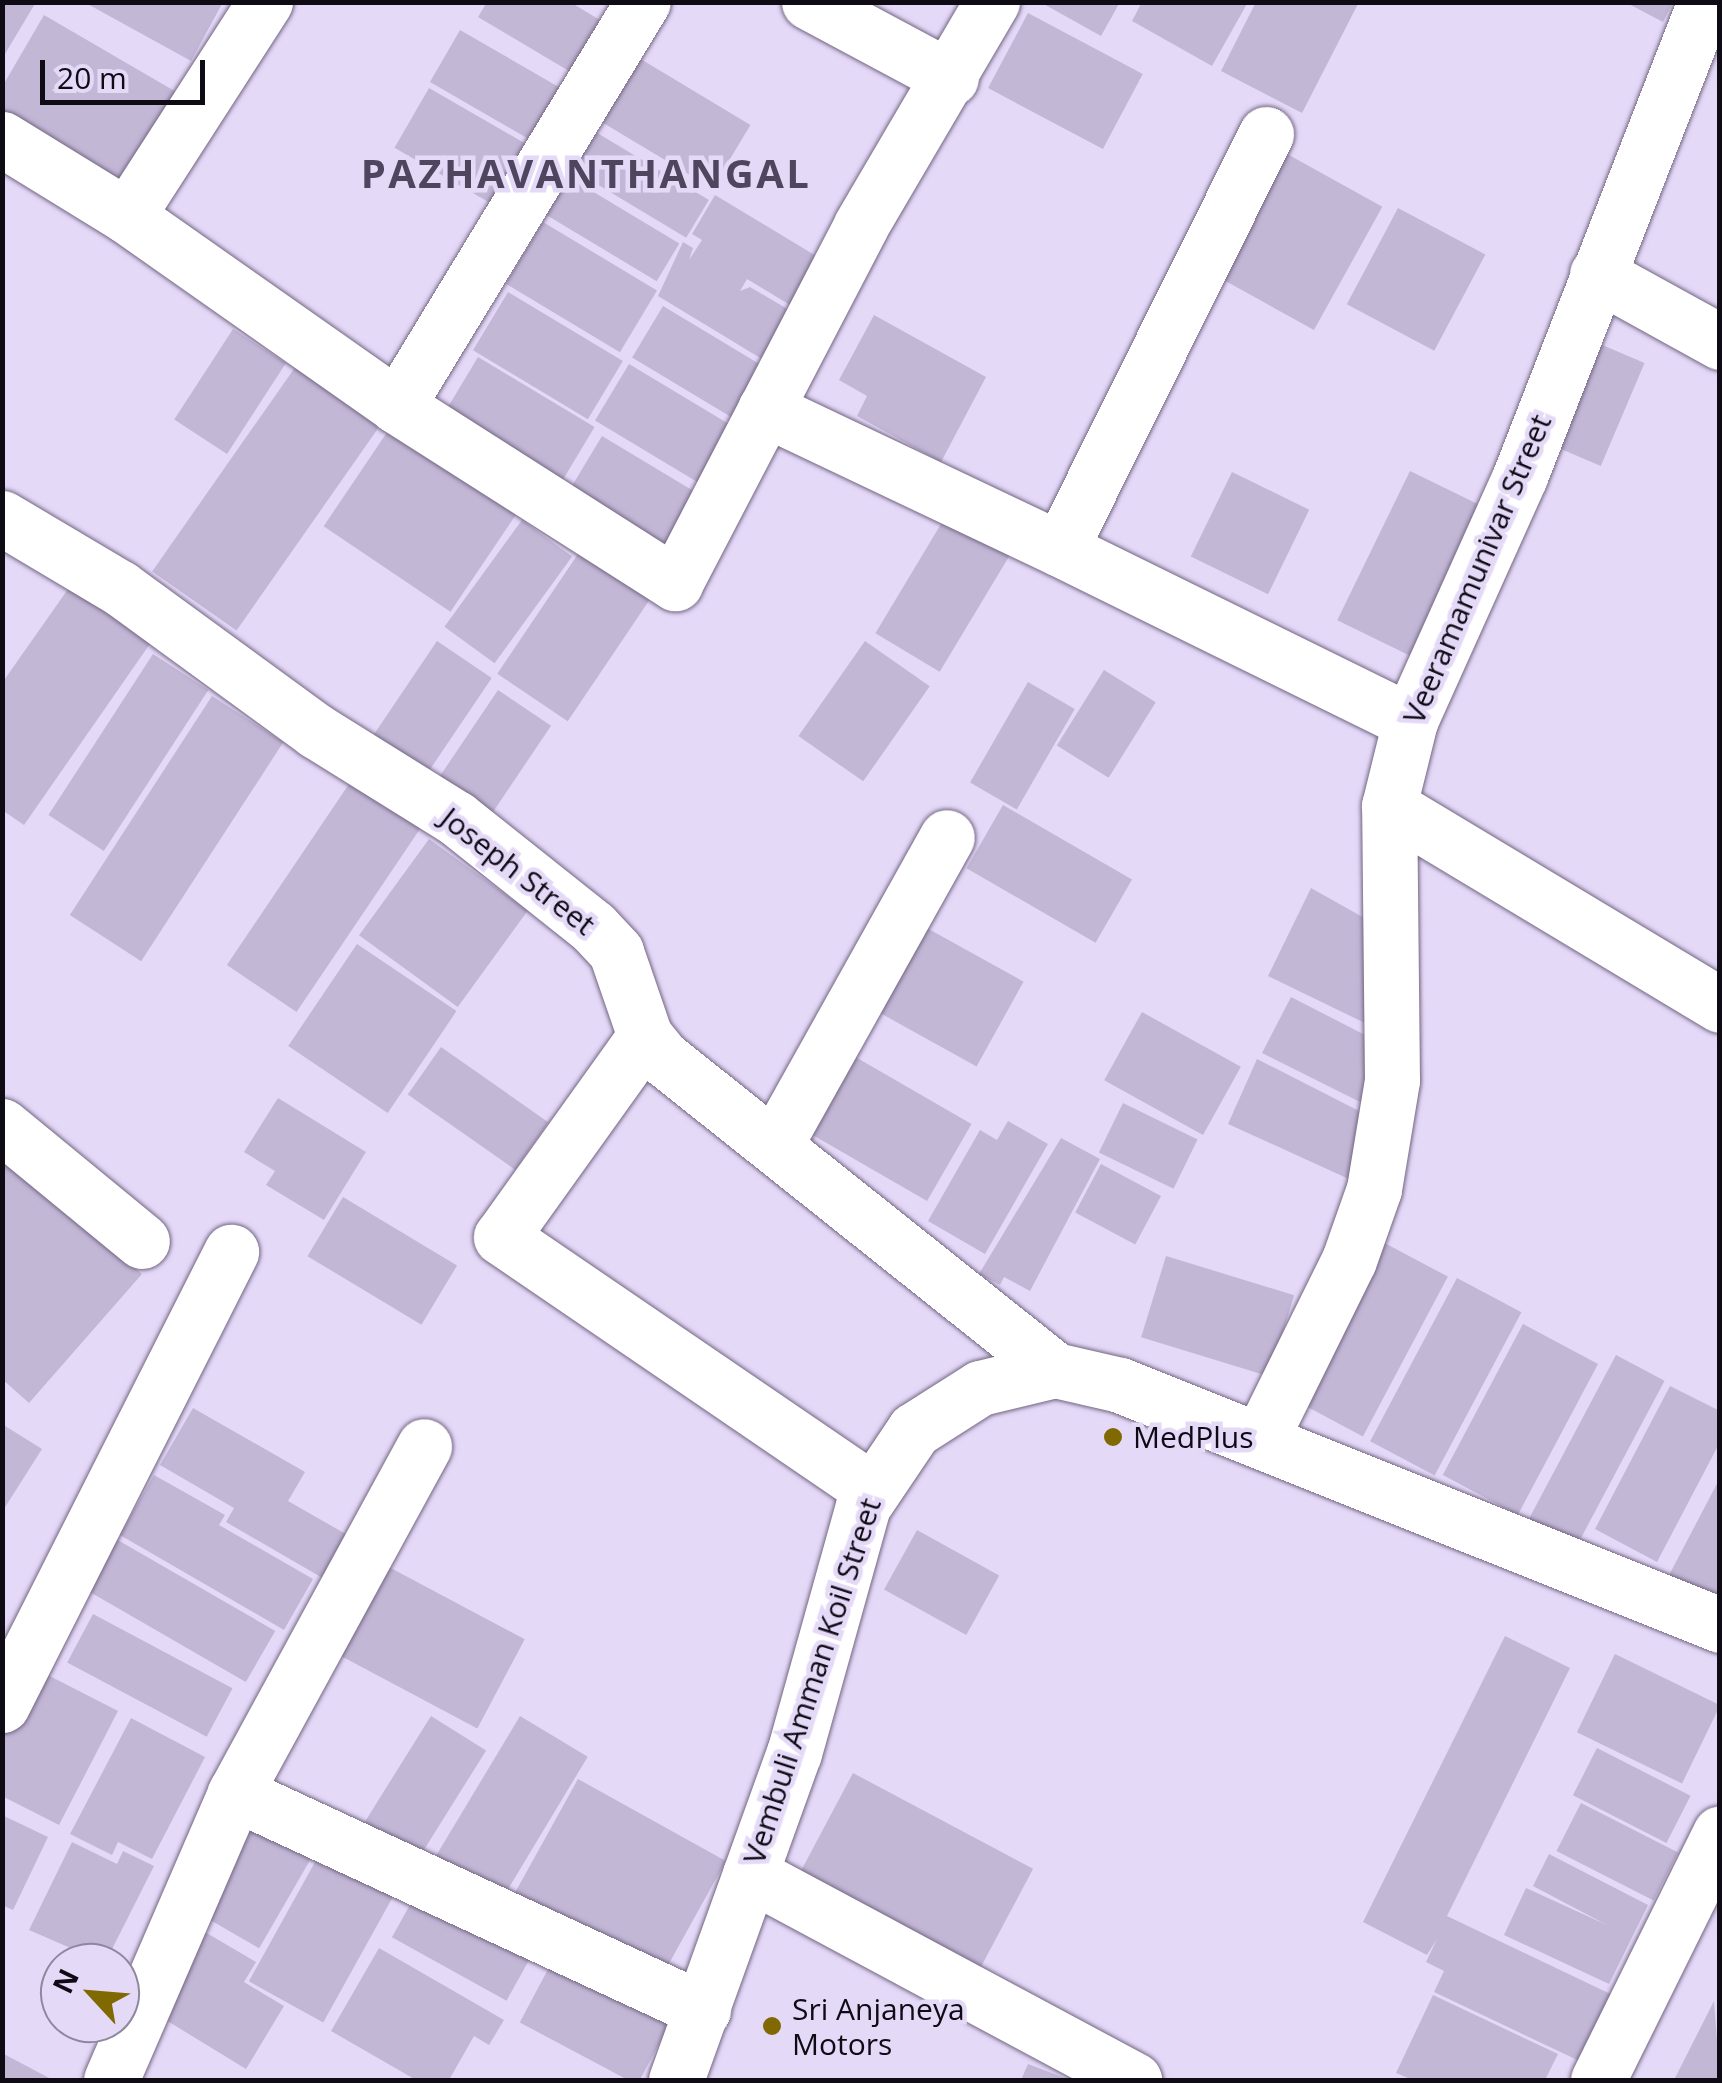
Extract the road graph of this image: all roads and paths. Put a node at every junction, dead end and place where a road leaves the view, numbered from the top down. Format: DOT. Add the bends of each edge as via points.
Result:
graph roads {
  1 [pos="265,2"];
  2 [pos="642,2"];
  3 [pos="809,2"];
  4 [pos="992,2"];
  5 [pos="1705,2"];
  6 [pos="951,78"];
  7 [pos="1266,134"];
  8 [pos="2,139"];
  9 [pos="128,216"];
  10 [pos="1597,274"];
  11 [pos="1720,342"];
  12 [pos="397,406"];
  13 [pos="765,409"];
  14 [pos="2,518"];
  15 [pos="1060,549"];
  16 [pos="1410,721"];
  17 [pos="1389,806"];
  18 [pos="947,836"];
  19 [pos="1720,1005"];
  20 [pos="645,1036"];
  21 [pos="12,1110"];
  22 [pos="777,1141"];
  23 [pos="142,1240"];
  24 [pos="231,1252"];
  25 [pos="1054,1370"];
  26 [pos="1262,1436"];
  27 [pos="424,1446"];
  28 [pos="872,1490"];
  29 [pos="1720,1625"];
  30 [pos="2,1706"];
  31 [pos="235,1793"];
  32 [pos="1720,1833"];
  33 [pos="750,1874"];
  34 [pos="702,2010"];
  35 [pos="111,2080"];
  36 [pos="676,2080"];
  37 [pos="1134,2080"];
  38 [pos="1598,2080"];
  1 -- 9 [label="street"];
  2 -- 12 [label="street"];
  3 -- 6 [label="street"];
  4 -- 6 [label="street"];
  5 -- 10 [label="street, Veeramamunivar Street"];
  6 -- 13 [label="street" via="861,226"];
  7 -- 15 [label="street"];
  8 -- 9 [label="street"];
  9 -- 12 [label="street"];
  10 -- 11 [label="street"];
  10 -- 16 [label="street, Veeramamunivar Street" via="1520,476"];
  12 -- 13 [label="street" via="675,583"];
  13 -- 15 [label="street"];
  14 -- 20 [label="street, Joseph Street" via="120,588 316,731 456,818 593,927 622,966"];
  15 -- 16 [label="street"];
  16 -- 17 [label="street, Veeramamunivar Street"];
  17 -- 19 [label="street"];
  17 -- 26 [label="street, Veeramamunivar Street" via="1392,1080 1374,1189 1349,1260"];
  18 -- 22 [label="street"];
  20 -- 22 [label="street"];
  20 -- 28 [label="street" via="501,1237"];
  21 -- 23 [label="street"];
  22 -- 25 [label="street"];
  24 -- 30 [label="street"];
  25 -- 26 [label="street"];
  25 -- 28 [label="street, Vembuli Amman Koil Street" via="980,1388 938,1409 884,1465"];
  26 -- 29 [label="street"];
  27 -- 31 [label="street"];
  28 -- 33 [label="street, Vembuli Amman Koil Street"];
  31 -- 34 [label="street"];
  31 -- 35 [label="street"];
  32 -- 38 [label="street"];
  33 -- 34 [label="street, Vembuli Amman Koil Street"];
  33 -- 37 [label="street"];
  34 -- 36 [label="street, Vembuli Amman Koil Street"];
}
